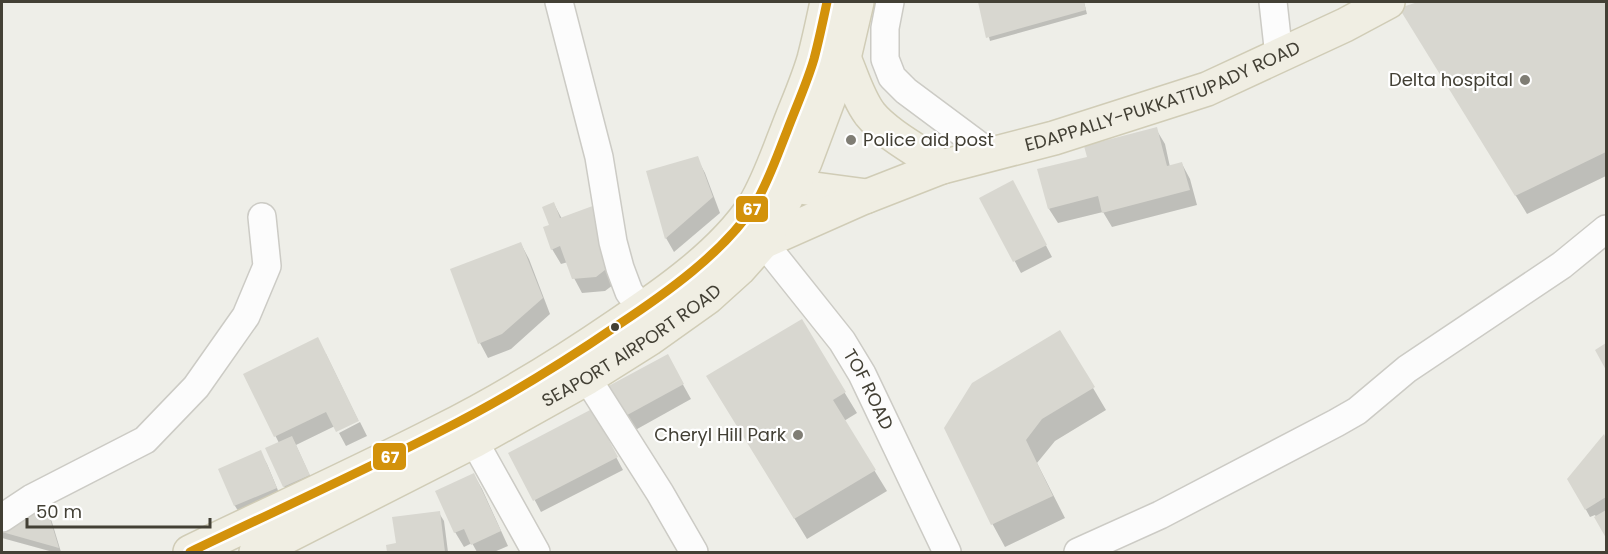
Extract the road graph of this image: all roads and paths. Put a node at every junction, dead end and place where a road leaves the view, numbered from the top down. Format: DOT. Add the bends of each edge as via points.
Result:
graph roads {
  1 [pos="559,2"];
  2 [pos="827,2"];
  3 [pos="857,2"];
  4 [pos="890,2"];
  5 [pos="1273,2"];
  6 [pos="1388,2"];
  7 [pos="1279,56"];
  8 [pos="844,58"];
  9 [pos="992,155"];
  10 [pos="942,167"];
  11 [pos="778,186"];
  12 [pos="867,196"];
  13 [pos="262,217"];
  14 [pos="1606,228"];
  15 [pos="749,236"];
  16 [pos="642,309"];
  17 [pos="587,378"];
  18 [pos="474,441"];
  19 [pos="2,518"];
  20 [pos="190,552"];
  21 [pos="256,552"];
  22 [pos="536,552"];
  23 [pos="694,552"];
  24 [pos="947,552"];
  25 [pos="1078,552"];
  1 -- 16 [label="street" via="599,157 620,268"];
  2 -- 11 [label="main road, SEAPORT AIRPORT ROAD" via="813,60 779,152"];
  3 -- 8 [label="main road, SEAPORT AIRPORT ROAD"];
  4 -- 9 [label="street" via="885,59 892,77"];
  5 -- 7 [label="street"];
  6 -- 7 [label="main road, EDAPPALLY-PUKKATTUPADY ROAD"];
  7 -- 9 [label="main road, EDAPPALLY-PUKKATTUPADY ROAD" via="1208,89"];
  8 -- 10 [label="main road" via="869,112 882,126"];
  8 -- 11 [label="main road, SEAPORT AIRPORT ROAD" via="805,162"];
  9 -- 10 [label="main road, EDAPPALLY-PUKKATTUPADY ROAD"];
  10 -- 12 [label="main road, EDAPPALLY-PUKKATTUPADY ROAD"];
  11 -- 12 [label="main road"];
  11 -- 15 [label="main road, SEAPORT AIRPORT ROAD" via="754,205"];
  12 -- 15 [label="main road, EDAPPALLY-PUKKATTUPADY ROAD"];
  13 -- 19 [label="street" via="267,266 246,316 196,387 144,440 32,498"];
  14 -- 25 [label="street" via="1562,265 1407,369 1357,411 1160,515"];
  15 -- 16 [label="main road, SEAPORT AIRPORT ROAD" via="725,241"];
  15 -- 17 [label="main road, SEAPORT AIRPORT ROAD" via="739,269 708,297"];
  15 -- 24 [label="street, TOF ROAD" via="842,341 862,374"];
  16 -- 20 [label="main road, SEAPORT AIRPORT ROAD" via="577,353 440,432"];
  17 -- 18 [label="main road, SEAPORT AIRPORT ROAD"];
  17 -- 23 [label="street"];
  18 -- 21 [label="main road, SEAPORT AIRPORT ROAD"];
  18 -- 22 [label="street"];
}
